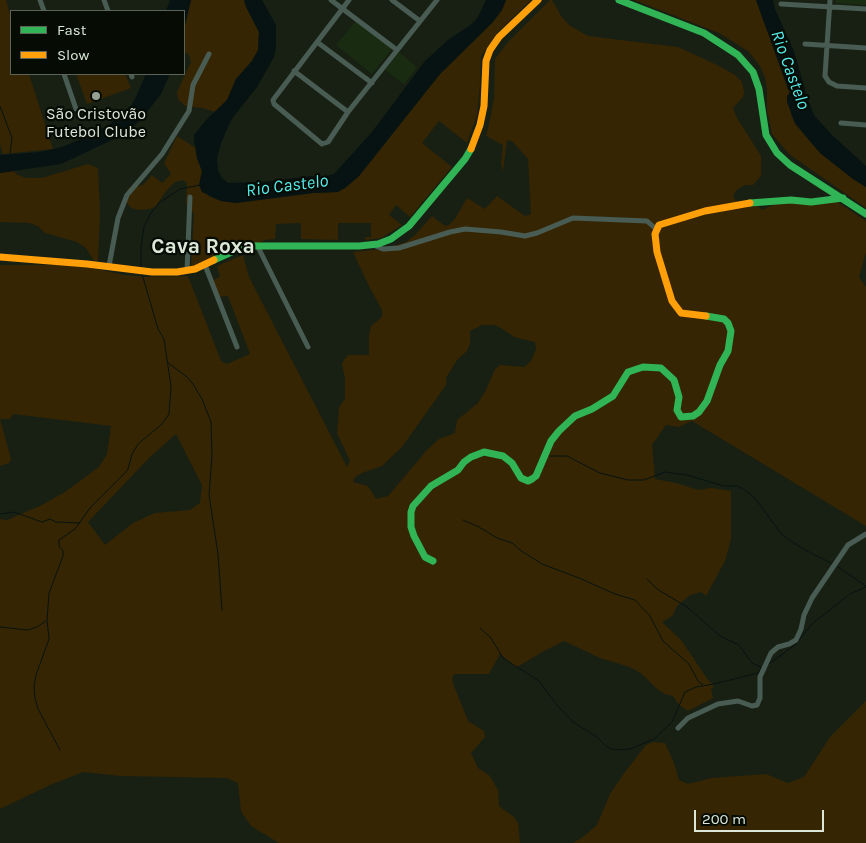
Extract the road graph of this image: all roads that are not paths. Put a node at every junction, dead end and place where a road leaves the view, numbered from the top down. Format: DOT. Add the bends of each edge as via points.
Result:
graph roads {
  1 [pos="331,0"];
  2 [pos="349,0"];
  3 [pos="392,0"];
  4 [pos="437,0"];
  5 [pos="538,0"];
  6 [pos="619,0"];
  7 [pos="830,0"];
  8 [pos="781,4"];
  9 [pos="830,7"];
  10 [pos="342,9"];
  11 [pos="866,10"];
  12 [pos="420,21"];
  13 [pos="317,42"];
  14 [pos="805,44"];
  15 [pos="827,45"];
  16 [pos="866,48"];
  17 [pos="397,50"];
  18 [pos="209,54"];
  19 [pos="294,71"];
  20 [pos="64,75"];
  21 [pos="372,83"];
  22 [pos="866,88"];
  23 [pos="76,109"];
  24 [pos="348,112"];
  25 [pos="841,123"];
  26 [pos="866,125"];
  27 [pos="190,197"];
  28 [pos="843,198"];
  29 [pos="866,214"];
  30 [pos="656,229"];
  31 [pos="256,245"];
  32 [pos="372,245"];
  33 [pos="0,257"];
  34 [pos="205,265"];
  35 [pos="109,266"];
  36 [pos="187,271"];
  37 [pos="308,347"];
  38 [pos="237,348"];
  39 [pos="866,534"];
  40 [pos="433,560"];
  41 [pos="678,728"];
  1 -- 10 [label="street"];
  2 -- 10 [label="street"];
  3 -- 12 [label="street"];
  4 -- 12 [label="street"];
  5 -- 32 [label="street" via="499,37 490,50 486,61 480,125 465,159 409,226 391,239"];
  6 -- 28 [label="street" via="704,33 728,46 753,72 766,135 777,153 790,165"];
  7 -- 9 [label="street"];
  8 -- 9 [label="street"];
  9 -- 11 [label="street"];
  9 -- 15 [label="street"];
  10 -- 13 [label="street"];
  10 -- 17 [label="street"];
  12 -- 17 [label="street"];
  13 -- 19 [label="street"];
  13 -- 21 [label="street"];
  14 -- 15 [label="street"];
  15 -- 16 [label="street"];
  15 -- 22 [label="street" via="825,76 829,82 837,86"];
  17 -- 21 [label="street"];
  18 -- 35 [label="street" via="193,85 189,111 162,154 127,195 118,218"];
  19 -- 24 [label="street"];
  19 -- 24 [label="street" via="275,95 274,104 322,144"];
  20 -- 23 [label="street"];
  21 -- 24 [label="street"];
  25 -- 26 [label="street"];
  27 -- 36 [label="street"];
  28 -- 29 [label="street"];
  28 -- 30 [label="street" via="726,207 665,222"];
  30 -- 32 [label="street" via="647,221 573,218 525,236 465,229 400,248 383,249"];
  30 -- 40 [label="street" via="657,252 677,308 681,312 724,319 731,332 728,351 707,401 693,416 681,417 677,410 679,397 674,380 661,368 642,367 628,372 617,392 608,400 575,416 558,431 532,479 522,478 512,462 503,456 484,452 470,457 458,470 431,486 413,506 411,528 425,557"];
  31 -- 32 [label="street"];
  31 -- 34 [label="street" via="236,250"];
  31 -- 37 [label="street"];
  33 -- 35 [label="street"];
  34 -- 36 [label="street"];
  34 -- 38 [label="street"];
  35 -- 36 [label="street" via="160,272"];
  39 -- 41 [label="street" via="848,545 812,598 796,640 771,653 760,677 757,705 738,700 723,702 691,716"];
}
